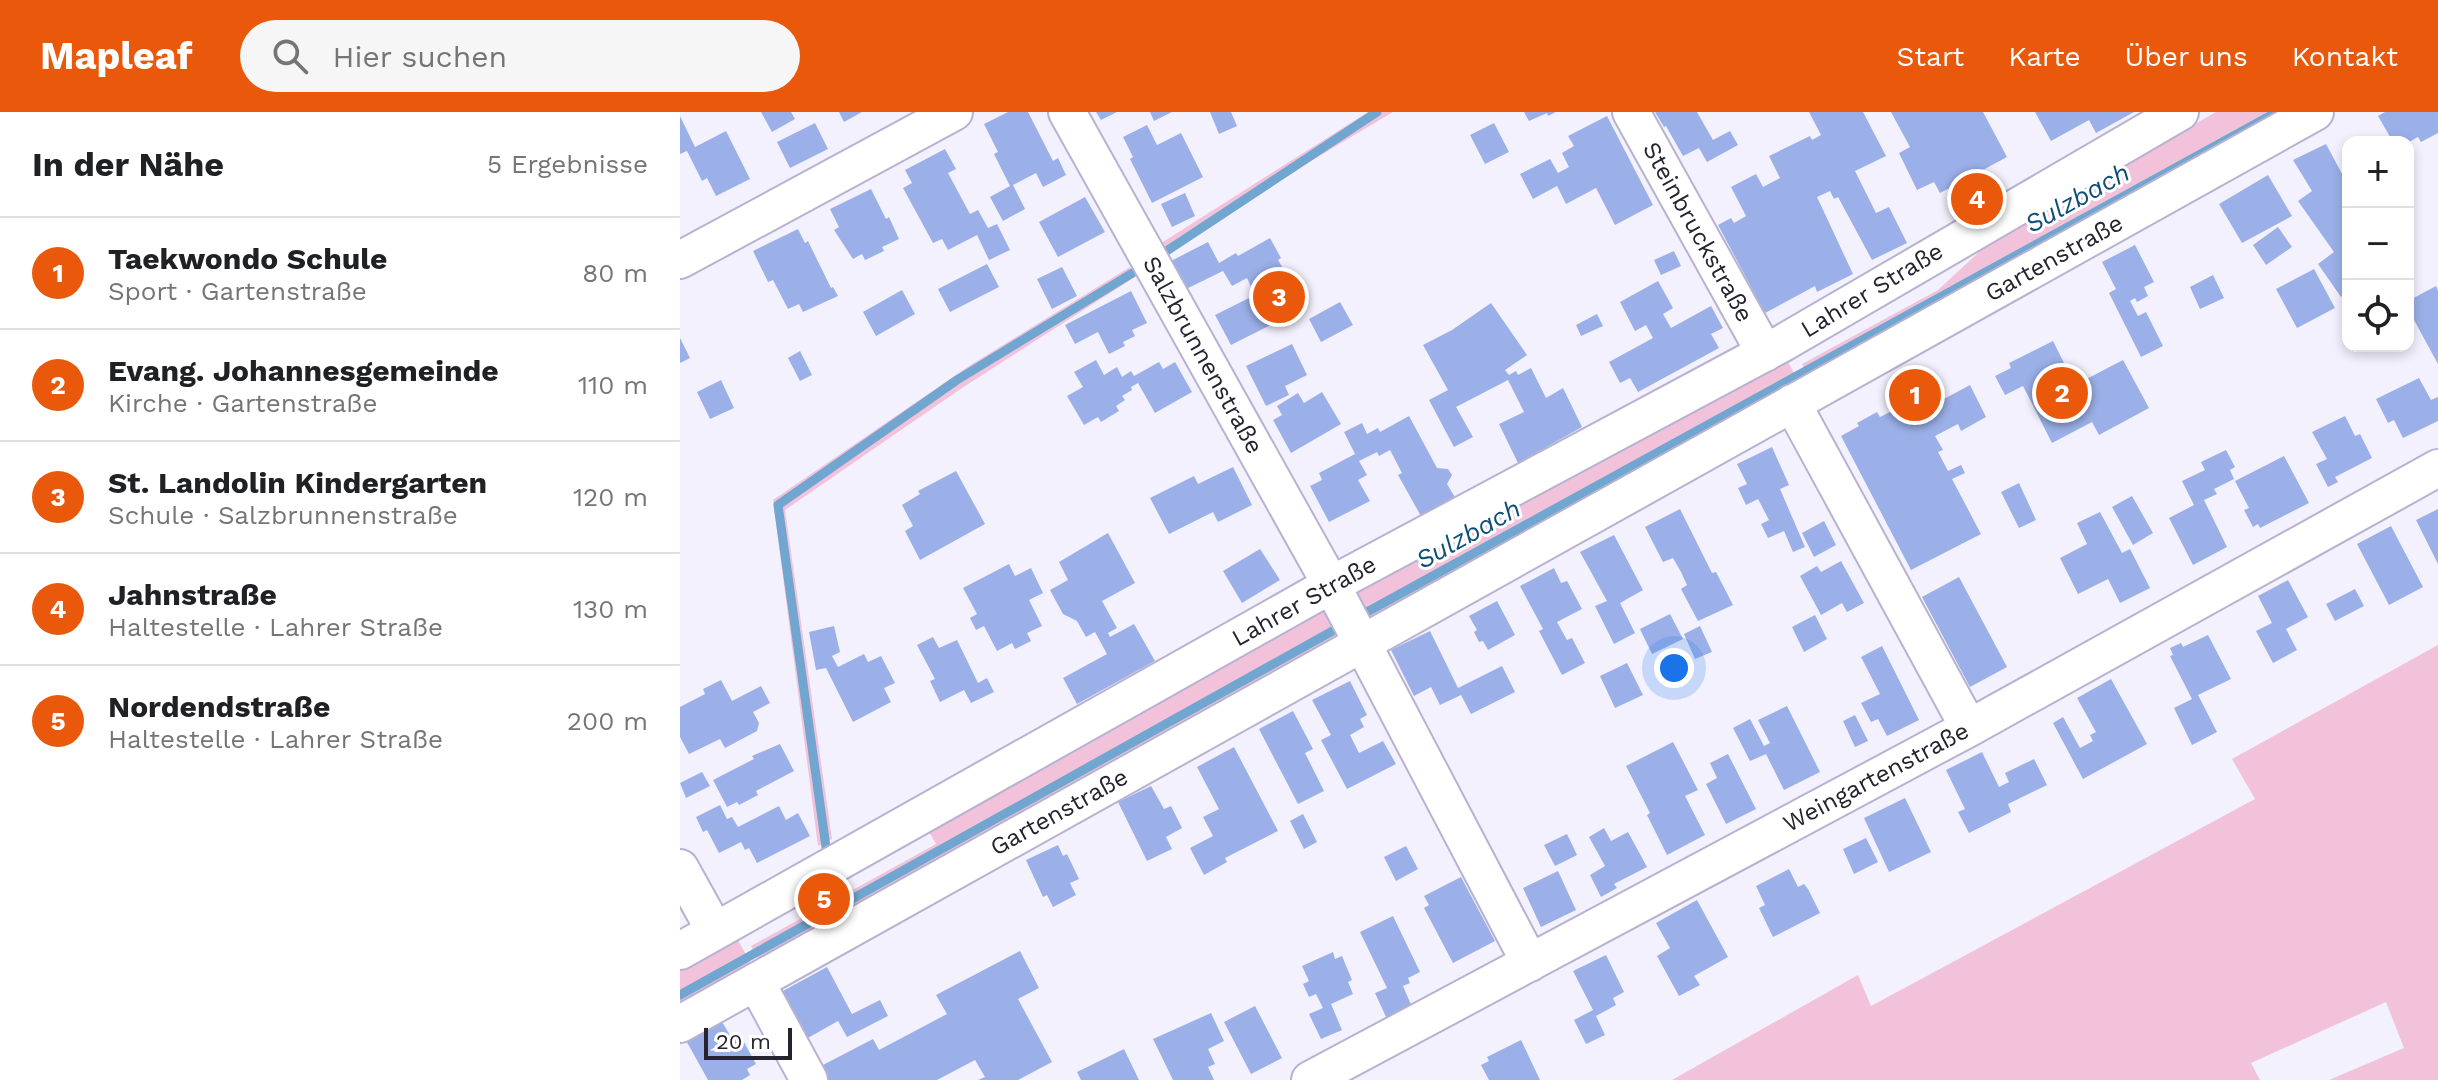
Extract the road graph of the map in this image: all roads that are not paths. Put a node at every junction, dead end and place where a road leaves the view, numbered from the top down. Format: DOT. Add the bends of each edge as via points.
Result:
graph roads {
  1 [pos="954,112"];
  2 [pos="1067,112"];
  3 [pos="1631,112"];
  4 [pos="2180,112"];
  5 [pos="2315,112"];
  6 [pos="680,260"];
  7 [pos="1765,353"];
  8 [pos="1792,403"];
  9 [pos="2438,468"];
  10 [pos="1335,592"];
  11 [pos="1360,638"];
  12 [pos="1969,728"];
  13 [pos="680,868"];
  14 [pos="715,931"];
  15 [pos="680,951"];
  16 [pos="1530,963"];
  17 [pos="756,982"];
  18 [pos="680,1024"];
  19 [pos="809,1080"];
  20 [pos="1310,1080"];
  1 -- 6 [label="street"];
  2 -- 10 [label="street, Salzbrunnenstraße"];
  3 -- 7 [label="street, Steinbruckstraße"];
  4 -- 7 [label="street, Lahrer Straße"];
  5 -- 8 [label="street, Gartenstraße"];
  7 -- 10 [label="street, Lahrer Straße"];
  8 -- 11 [label="street, Gartenstraße"];
  8 -- 12 [label="street"];
  9 -- 12 [label="street, Weingartenstraße"];
  10 -- 11 [label="street"];
  10 -- 14 [label="street, Lahrer Straße"];
  11 -- 16 [label="street"];
  11 -- 17 [label="street, Gartenstraße"];
  12 -- 16 [label="street, Weingartenstraße"];
  13 -- 14 [label="street"];
  14 -- 15 [label="street, Lahrer Straße"];
  16 -- 20 [label="street, Weingartenstraße"];
  17 -- 18 [label="street, Gartenstraße"];
  17 -- 19 [label="street"];
}
